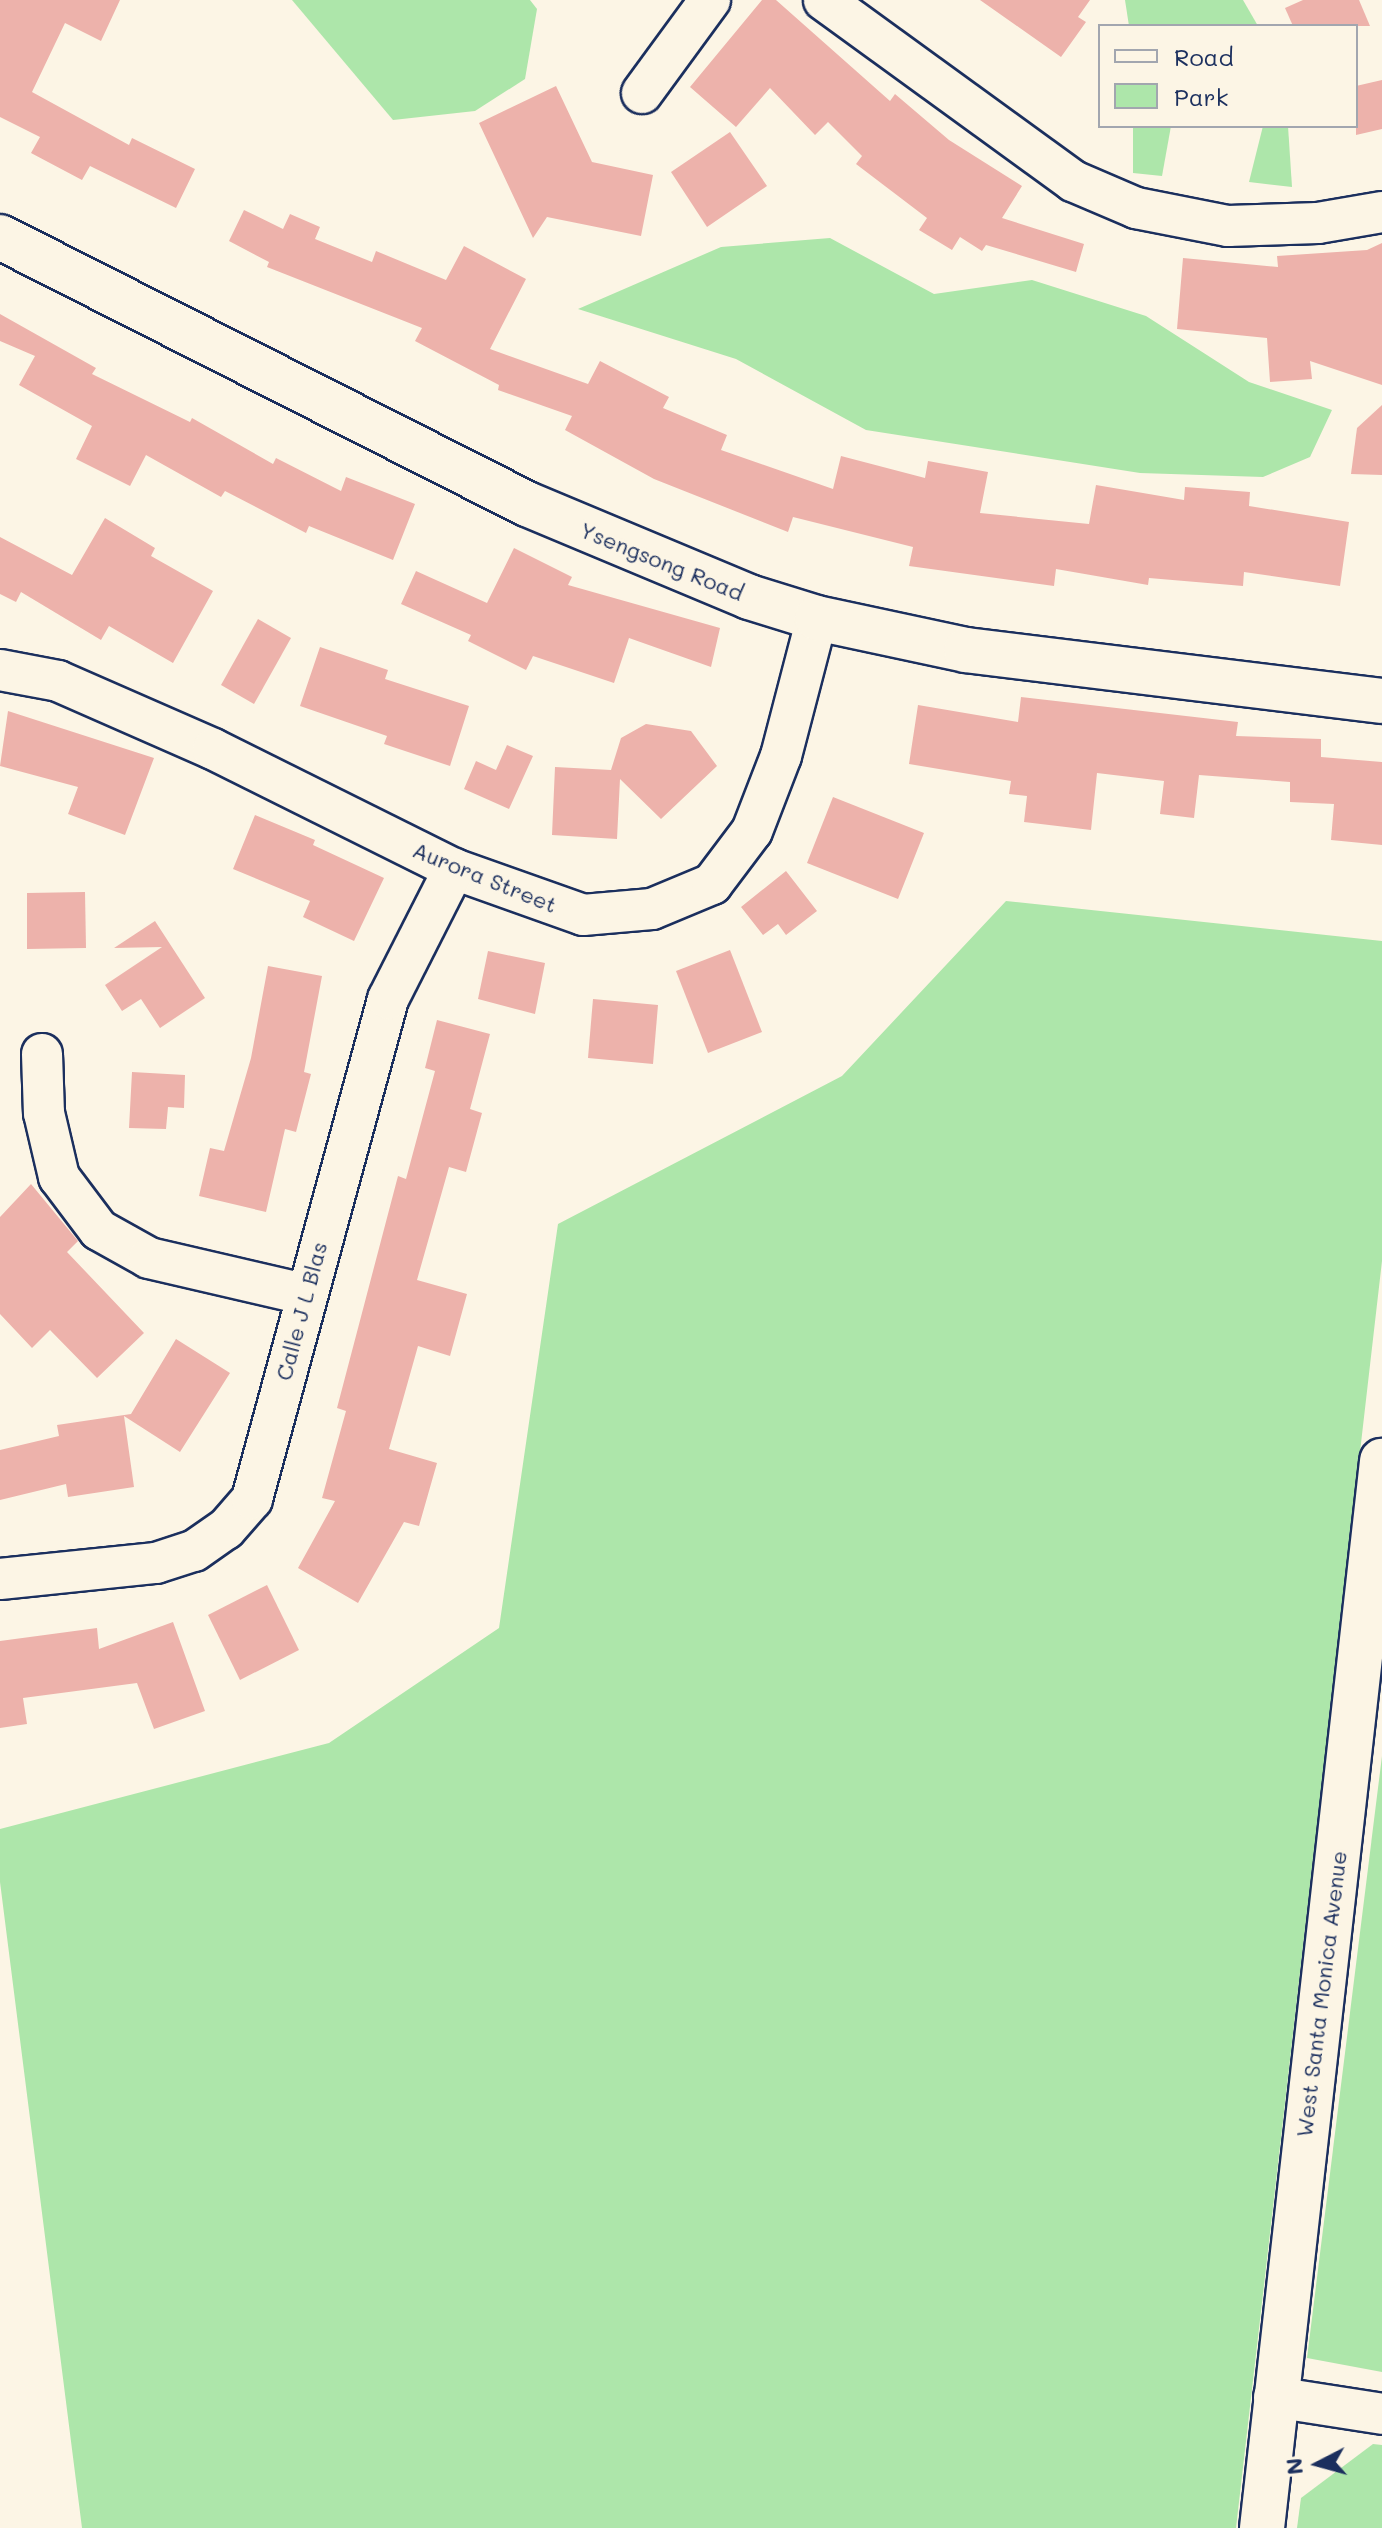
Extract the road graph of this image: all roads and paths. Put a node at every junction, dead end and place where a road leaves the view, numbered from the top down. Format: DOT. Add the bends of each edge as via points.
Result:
graph roads {
  1 [pos="710,0"];
  2 [pos="824,0"];
  3 [pos="642,93"];
  4 [pos="1382,212"];
  5 [pos="0,237"];
  6 [pos="817,618"];
  7 [pos="0,670"];
  8 [pos="1382,701"];
  9 [pos="454,869"];
  10 [pos="42,1054"];
  11 [pos="304,1294"];
  12 [pos="1382,1461"];
  13 [pos="0,1579"];
  14 [pos="1274,2397"];
  15 [pos="1382,2414"];
  16 [pos="1262,2528"];
  1 -- 3 [label="street"];
  2 -- 4 [label="street" via="1073,181 1136,208 1228,226 1318,223"];
  5 -- 6 [label="main road, Ysengsong Road" via="599,538"];
  6 -- 8 [label="main road, Ysengsong Road" via="1023,659"];
  6 -- 9 [label="street, Aurora Street" via="781,756 752,831 712,884 652,909 583,915"];
  7 -- 9 [label="street, Aurora Street" via="58,681 213,749"];
  9 -- 11 [label="street, Calle J L Blas" via="388,999"];
  10 -- 11 [label="street" via="44,1113 59,1177 99,1230 149,1258"];
  11 -- 13 [label="street, Calle J L Blas" via="252,1499 226,1529 194,1551 156,1563"];
  12 -- 14 [label="main road, West Santa Monica Avenue"];
  14 -- 15 [label="street"];
  14 -- 16 [label="main road, West Santa Monica Avenue"];
}
